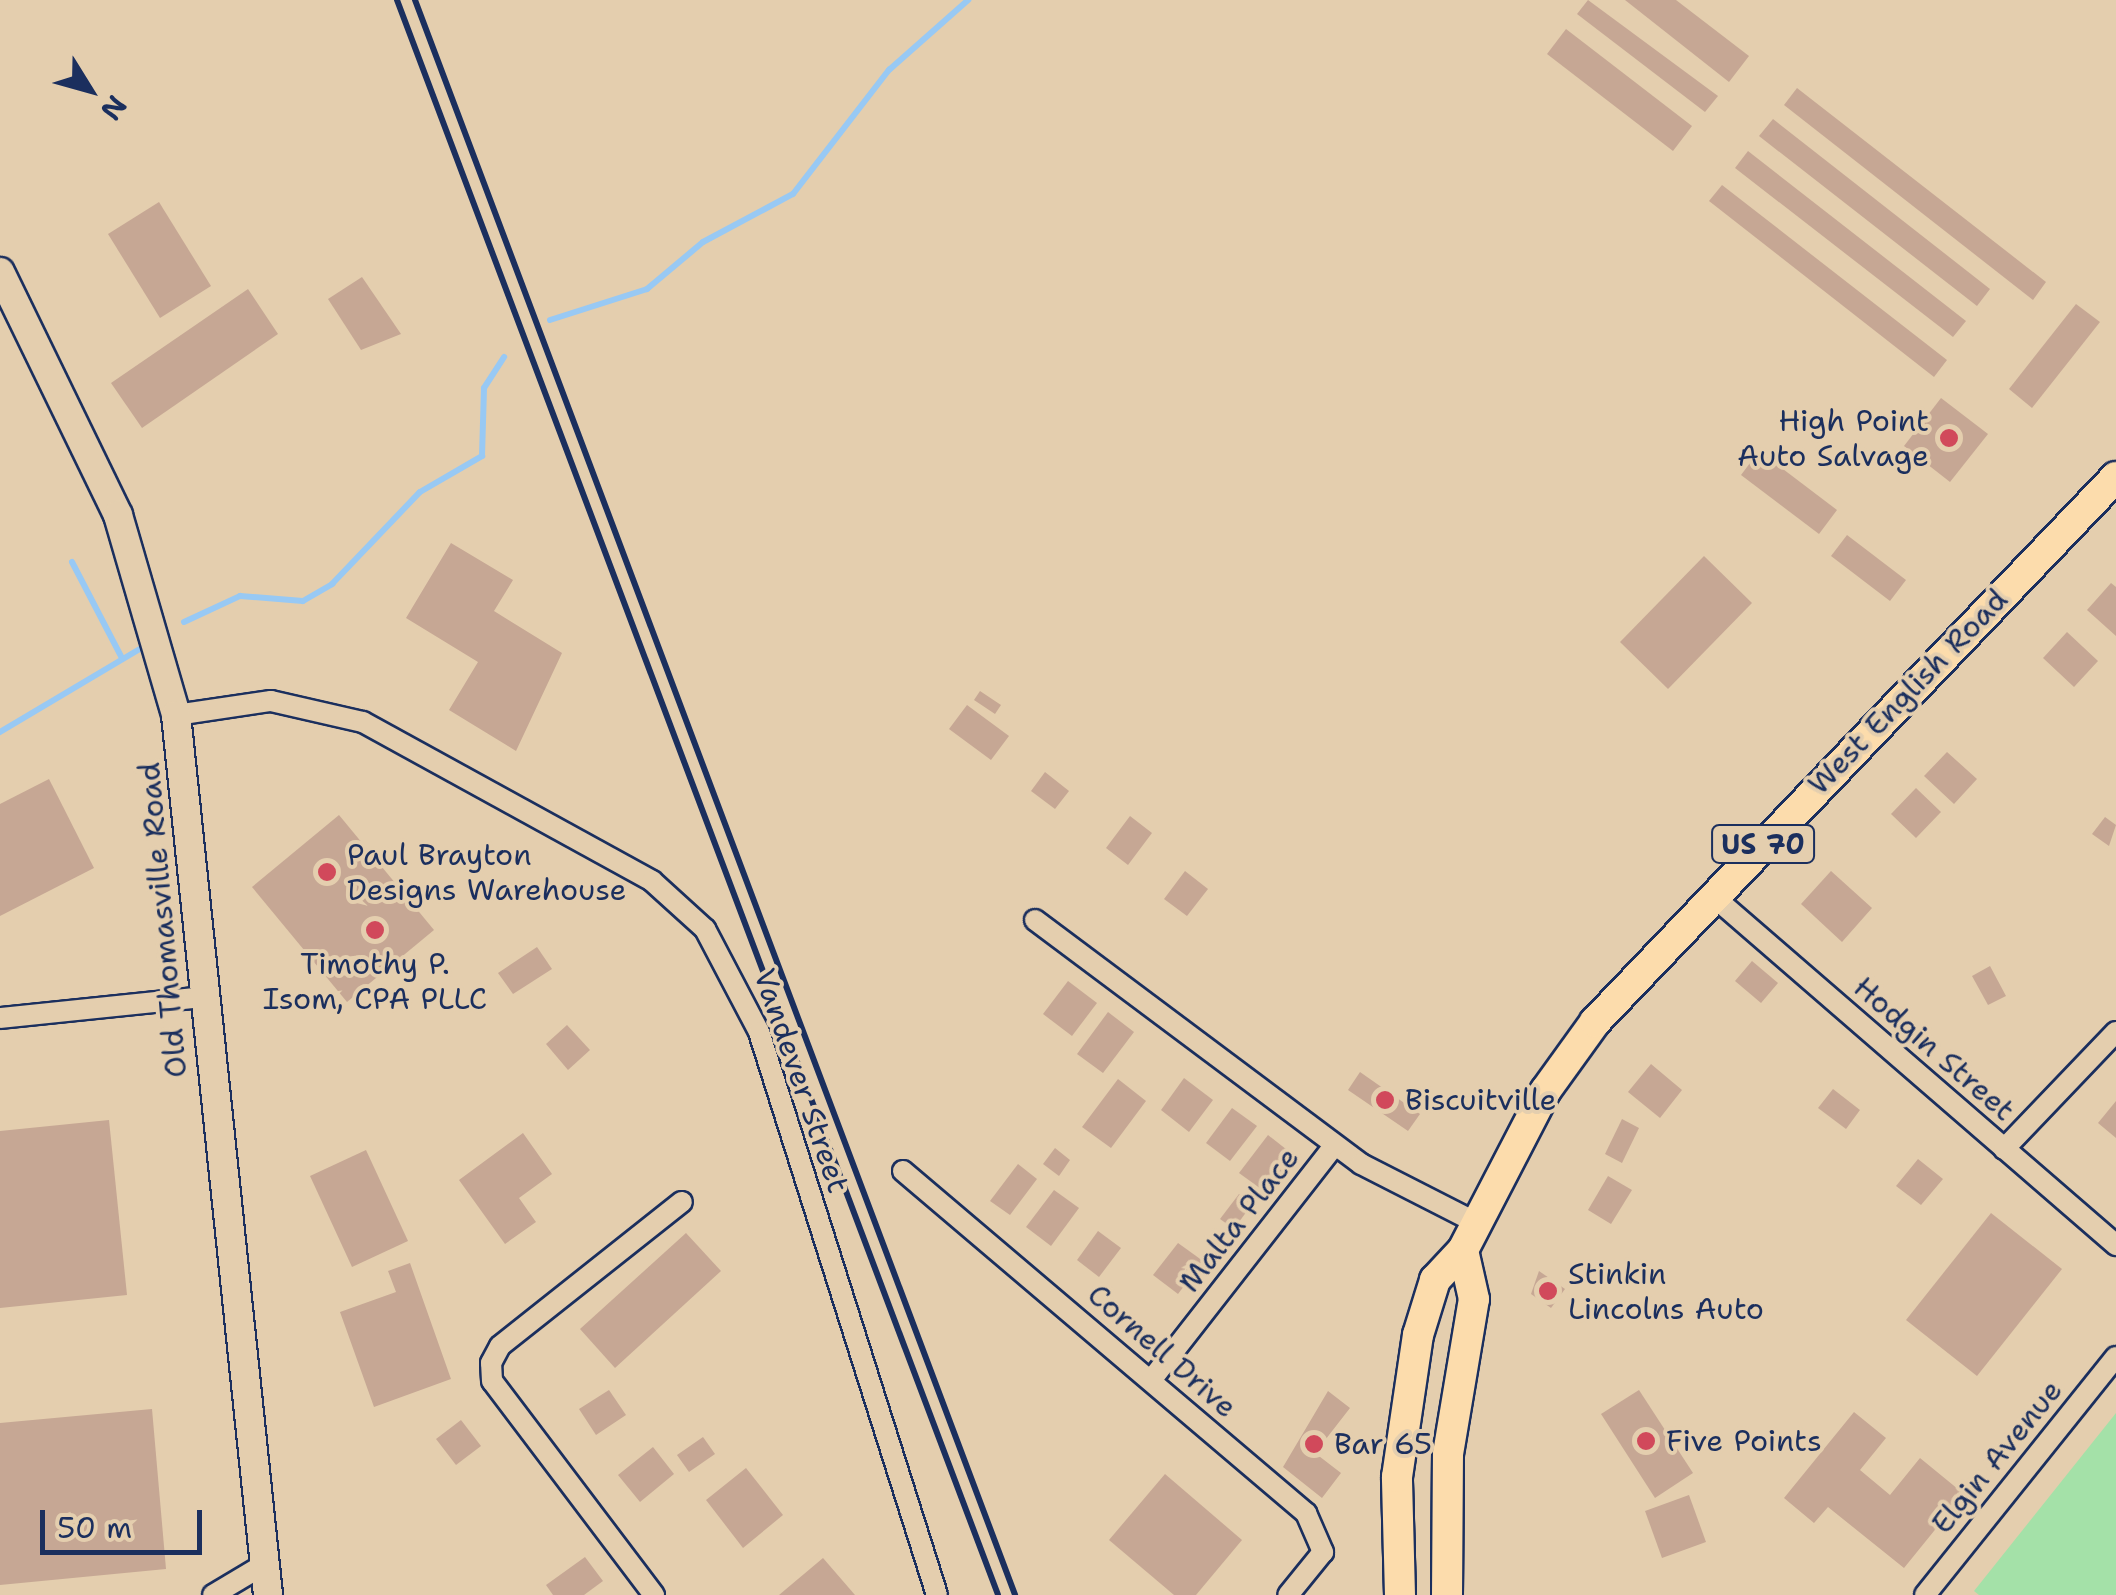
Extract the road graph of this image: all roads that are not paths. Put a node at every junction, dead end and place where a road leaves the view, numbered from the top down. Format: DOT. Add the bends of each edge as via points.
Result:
graph roads {
  1 [pos="0,272"];
  2 [pos="2116,477"];
  3 [pos="176,715"];
  4 [pos="1714,897"];
  5 [pos="1034,920"];
  6 [pos="202,997"];
  7 [pos="0,1018"];
  8 [pos="2116,1032"];
  9 [pos="1335,1145"];
  10 [pos="2004,1149"];
  11 [pos="903,1172"];
  12 [pos="682,1202"];
  13 [pos="1468,1236"];
  14 [pos="2116,1245"];
  15 [pos="2116,1357"];
  16 [pos="1152,1379"];
  17 [pos="264,1564"];
  18 [pos="213,1595"];
  19 [pos="268,1595"];
  20 [pos="654,1595"];
  21 [pos="937,1595"];
  22 [pos="1288,1595"];
  23 [pos="1400,1595"];
  24 [pos="1447,1595"];
  25 [pos="1924,1595"];
  1 -- 3 [label="street, Old Thomasville Road" via="118,516"];
  2 -- 4 [label="main road, West English Road / US 70"];
  3 -- 6 [label="street, Old Thomasville Road"];
  3 -- 21 [label="street, Vandever Street" via="270,701 363,722 652,881 705,929 759,1032"];
  4 -- 10 [label="street, Hodgin Street"];
  4 -- 13 [label="main road, West English Road / US 70" via="1585,1036"];
  5 -- 9 [label="street"];
  6 -- 7 [label="street"];
  6 -- 17 [label="street, Old Thomasville Road"];
  8 -- 10 [label="street"];
  9 -- 13 [label="street"];
  9 -- 16 [label="street, Malta Place"];
  10 -- 14 [label="street, Hodgin Street"];
  11 -- 16 [label="street, Cornell Drive"];
  12 -- 20 [label="street" via="500,1346 492,1381"];
  13 -- 23 [label="main road, West English Road / US 70" via="1435,1280 1400,1421"];
  13 -- 24 [label="main road" via="1474,1299 1448,1454"];
  15 -- 25 [label="street, Elgin Avenue"];
  16 -- 22 [label="street, Cornell Drive" via="1306,1513 1323,1552"];
  17 -- 18 [label="street"];
  17 -- 19 [label="street, Old Thomasville Road"];
}
